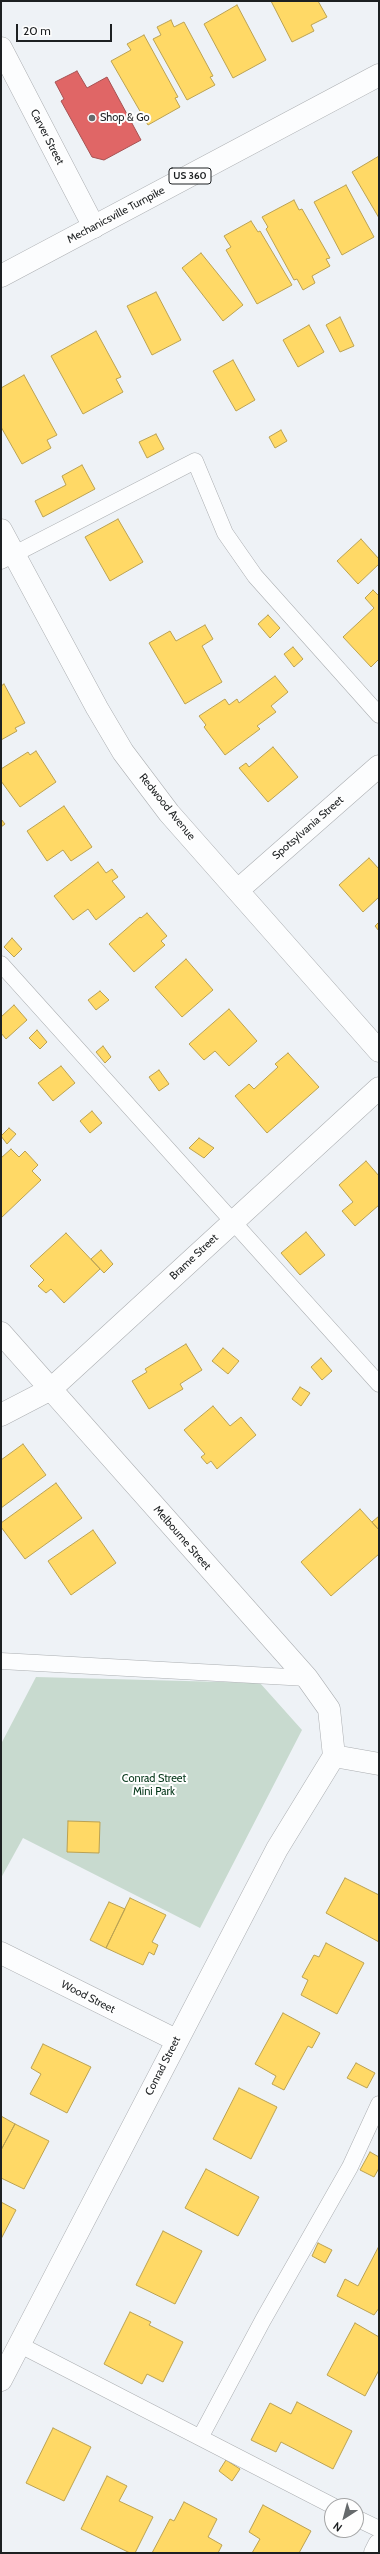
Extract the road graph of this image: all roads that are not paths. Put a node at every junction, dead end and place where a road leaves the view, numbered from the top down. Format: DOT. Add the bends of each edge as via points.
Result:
graph roads {
  1 [pos="1,48"];
  2 [pos="379,75"];
  3 [pos="94,227"];
  4 [pos="1,276"];
  5 [pos="1,530"];
  6 [pos="8,558"];
  7 [pos="379,715"];
  8 [pos="379,766"];
  9 [pos="238,890"];
  10 [pos="1,964"];
  11 [pos="379,1051"];
  12 [pos="379,1088"];
  13 [pos="231,1222"];
  14 [pos="1,1333"];
  15 [pos="379,1384"];
  16 [pos="51,1389"];
  17 [pos="1,1415"];
  18 [pos="1,1661"];
  19 [pos="306,1678"];
  20 [pos="334,1756"];
  21 [pos="379,1764"];
  22 [pos="1,1953"];
  23 [pos="176,2040"];
  24 [pos="379,2104"];
  25 [pos="20,2344"];
  26 [pos="1,2380"];
  27 [pos="201,2436"];
  28 [pos="324,2501"];
  29 [pos="364,2522"];
  30 [pos="379,2529"];
  31 [pos="379,2545"];
  32 [pos="375,2553"];
  1 -- 3 [label="street, Carver Street"];
  2 -- 3 [label="street, Mechanicsville Turnpike / US 360"];
  3 -- 4 [label="street, Mechanicsville Turnpike / US 360"];
  5 -- 6 [label="street, Redwood Avenue"];
  6 -- 7 [label="lane" via="195,461 225,534 255,576"];
  6 -- 9 [label="street, Redwood Avenue" via="123,752 169,813"];
  8 -- 9 [label="street, Spotsylvania Street"];
  9 -- 11 [label="street, Redwood Avenue"];
  10 -- 13 [label="lane"];
  12 -- 13 [label="street, Brame Street"];
  13 -- 15 [label="lane"];
  13 -- 16 [label="street, Brame Street"];
  14 -- 16 [label="street, Melbourne Street"];
  16 -- 17 [label="street, Brame Street"];
  16 -- 19 [label="street, Melbourne Street"];
  18 -- 19 [label="lane"];
  19 -- 20 [label="street, Melbourne Street" via="329,1709"];
  20 -- 21 [label="street"];
  20 -- 23 [label="street, Conrad Street" via="277,1849"];
  22 -- 23 [label="street, Wood Street"];
  23 -- 25 [label="street, Conrad Street"];
  24 -- 27 [label="lane" via="350,2167"];
  25 -- 26 [label="street, Conrad Street"];
  25 -- 27 [label="lane"];
  27 -- 28 [label="lane"];
  29 -- 30 [label="lane"];
  31 -- 32 [label="street"];
}
